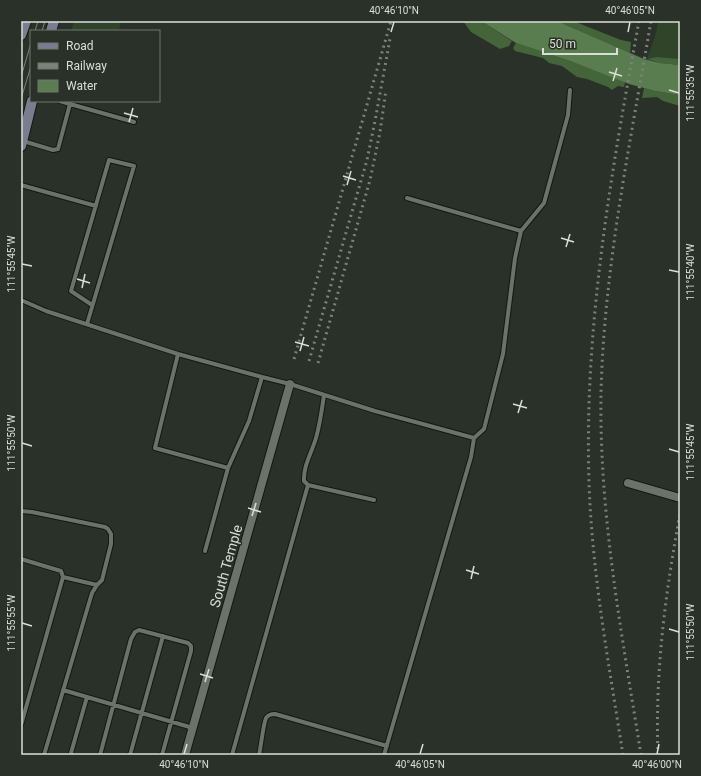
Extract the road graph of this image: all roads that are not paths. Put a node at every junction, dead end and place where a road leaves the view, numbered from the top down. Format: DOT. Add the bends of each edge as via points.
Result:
graph roads {
  1 [pos="26,21"];
  2 [pos="21,35"];
  3 [pos="570,90"];
  4 [pos="32,102"];
  5 [pos="63,102"];
  6 [pos="70,104"];
  7 [pos="134,122"];
  8 [pos="22,143"];
  9 [pos="21,185"];
  10 [pos="407,198"];
  11 [pos="96,206"];
  12 [pos="521,231"];
  13 [pos="21,300"];
  14 [pos="92,305"];
  15 [pos="87,324"];
  16 [pos="178,354"];
  17 [pos="262,378"];
  18 [pos="290,384"];
  19 [pos="324,395"];
  20 [pos="474,438"];
  21 [pos="228,468"];
  22 [pos="628,483"];
  23 [pos="308,484"];
  24 [pos="680,498"];
  25 [pos="374,500"];
  26 [pos="21,511"];
  27 [pos="205,551"];
  28 [pos="21,559"];
  29 [pos="63,576"];
  30 [pos="97,585"];
  31 [pos="163,636"];
  32 [pos="63,690"];
  33 [pos="87,697"];
  34 [pos="113,705"];
  35 [pos="142,713"];
  36 [pos="171,721"];
  37 [pos="21,725"];
  38 [pos="193,728"];
  39 [pos="387,746"];
  40 [pos="44,755"];
  41 [pos="72,755"];
  42 [pos="100,755"];
  43 [pos="130,755"];
  44 [pos="162,755"];
  45 [pos="186,755"];
  46 [pos="232,755"];
  47 [pos="259,755"];
  48 [pos="384,755"];
  1 -- 2 [label="main road"];
  3 -- 12 [label="lane" via="568,115 544,203"];
  4 -- 8 [label="main road"];
  5 -- 6 [label="lane"];
  6 -- 7 [label="lane"];
  6 -- 8 [label="lane" via="58,149"];
  9 -- 11 [label="lane"];
  10 -- 12 [label="lane"];
  11 -- 14 [label="lane" via="71,291"];
  11 -- 14 [label="lane" via="109,160 134,166"];
  12 -- 20 [label="lane" via="515,258 503,354 484,429"];
  13 -- 15 [label="lane"];
  14 -- 15 [label="lane"];
  15 -- 16 [label="lane"];
  16 -- 17 [label="lane"];
  16 -- 21 [label="lane" via="155,448"];
  17 -- 18 [label="lane"];
  17 -- 21 [label="lane" via="249,421"];
  18 -- 19 [label="lane"];
  18 -- 38 [label="street, South Temple"];
  19 -- 20 [label="lane"];
  19 -- 23 [label="lane" via="316,437 304,476 304,481"];
  20 -- 39 [label="lane" via="471,457"];
  21 -- 27 [label="lane"];
  22 -- 24 [label="street"];
  23 -- 25 [label="lane"];
  23 -- 46 [label="lane"];
  26 -- 30 [label="lane" via="108,529 111,534 110,544 102,580"];
  28 -- 29 [label="lane" via="61,571"];
  29 -- 30 [label="lane"];
  29 -- 37 [label="lane"];
  30 -- 32 [label="lane" via="92,593"];
  31 -- 34 [label="lane" via="139,630 135,632"];
  31 -- 35 [label="lane"];
  31 -- 36 [label="lane" via="188,643 192,651"];
  32 -- 33 [label="lane"];
  32 -- 40 [label="lane"];
  33 -- 34 [label="lane"];
  33 -- 41 [label="lane"];
  34 -- 35 [label="lane"];
  34 -- 42 [label="lane"];
  35 -- 36 [label="lane"];
  35 -- 43 [label="lane"];
  36 -- 38 [label="lane"];
  36 -- 44 [label="lane"];
  38 -- 45 [label="street, South Temple"];
  39 -- 47 [label="lane" via="270,714 266,718"];
  39 -- 48 [label="lane"];
}
